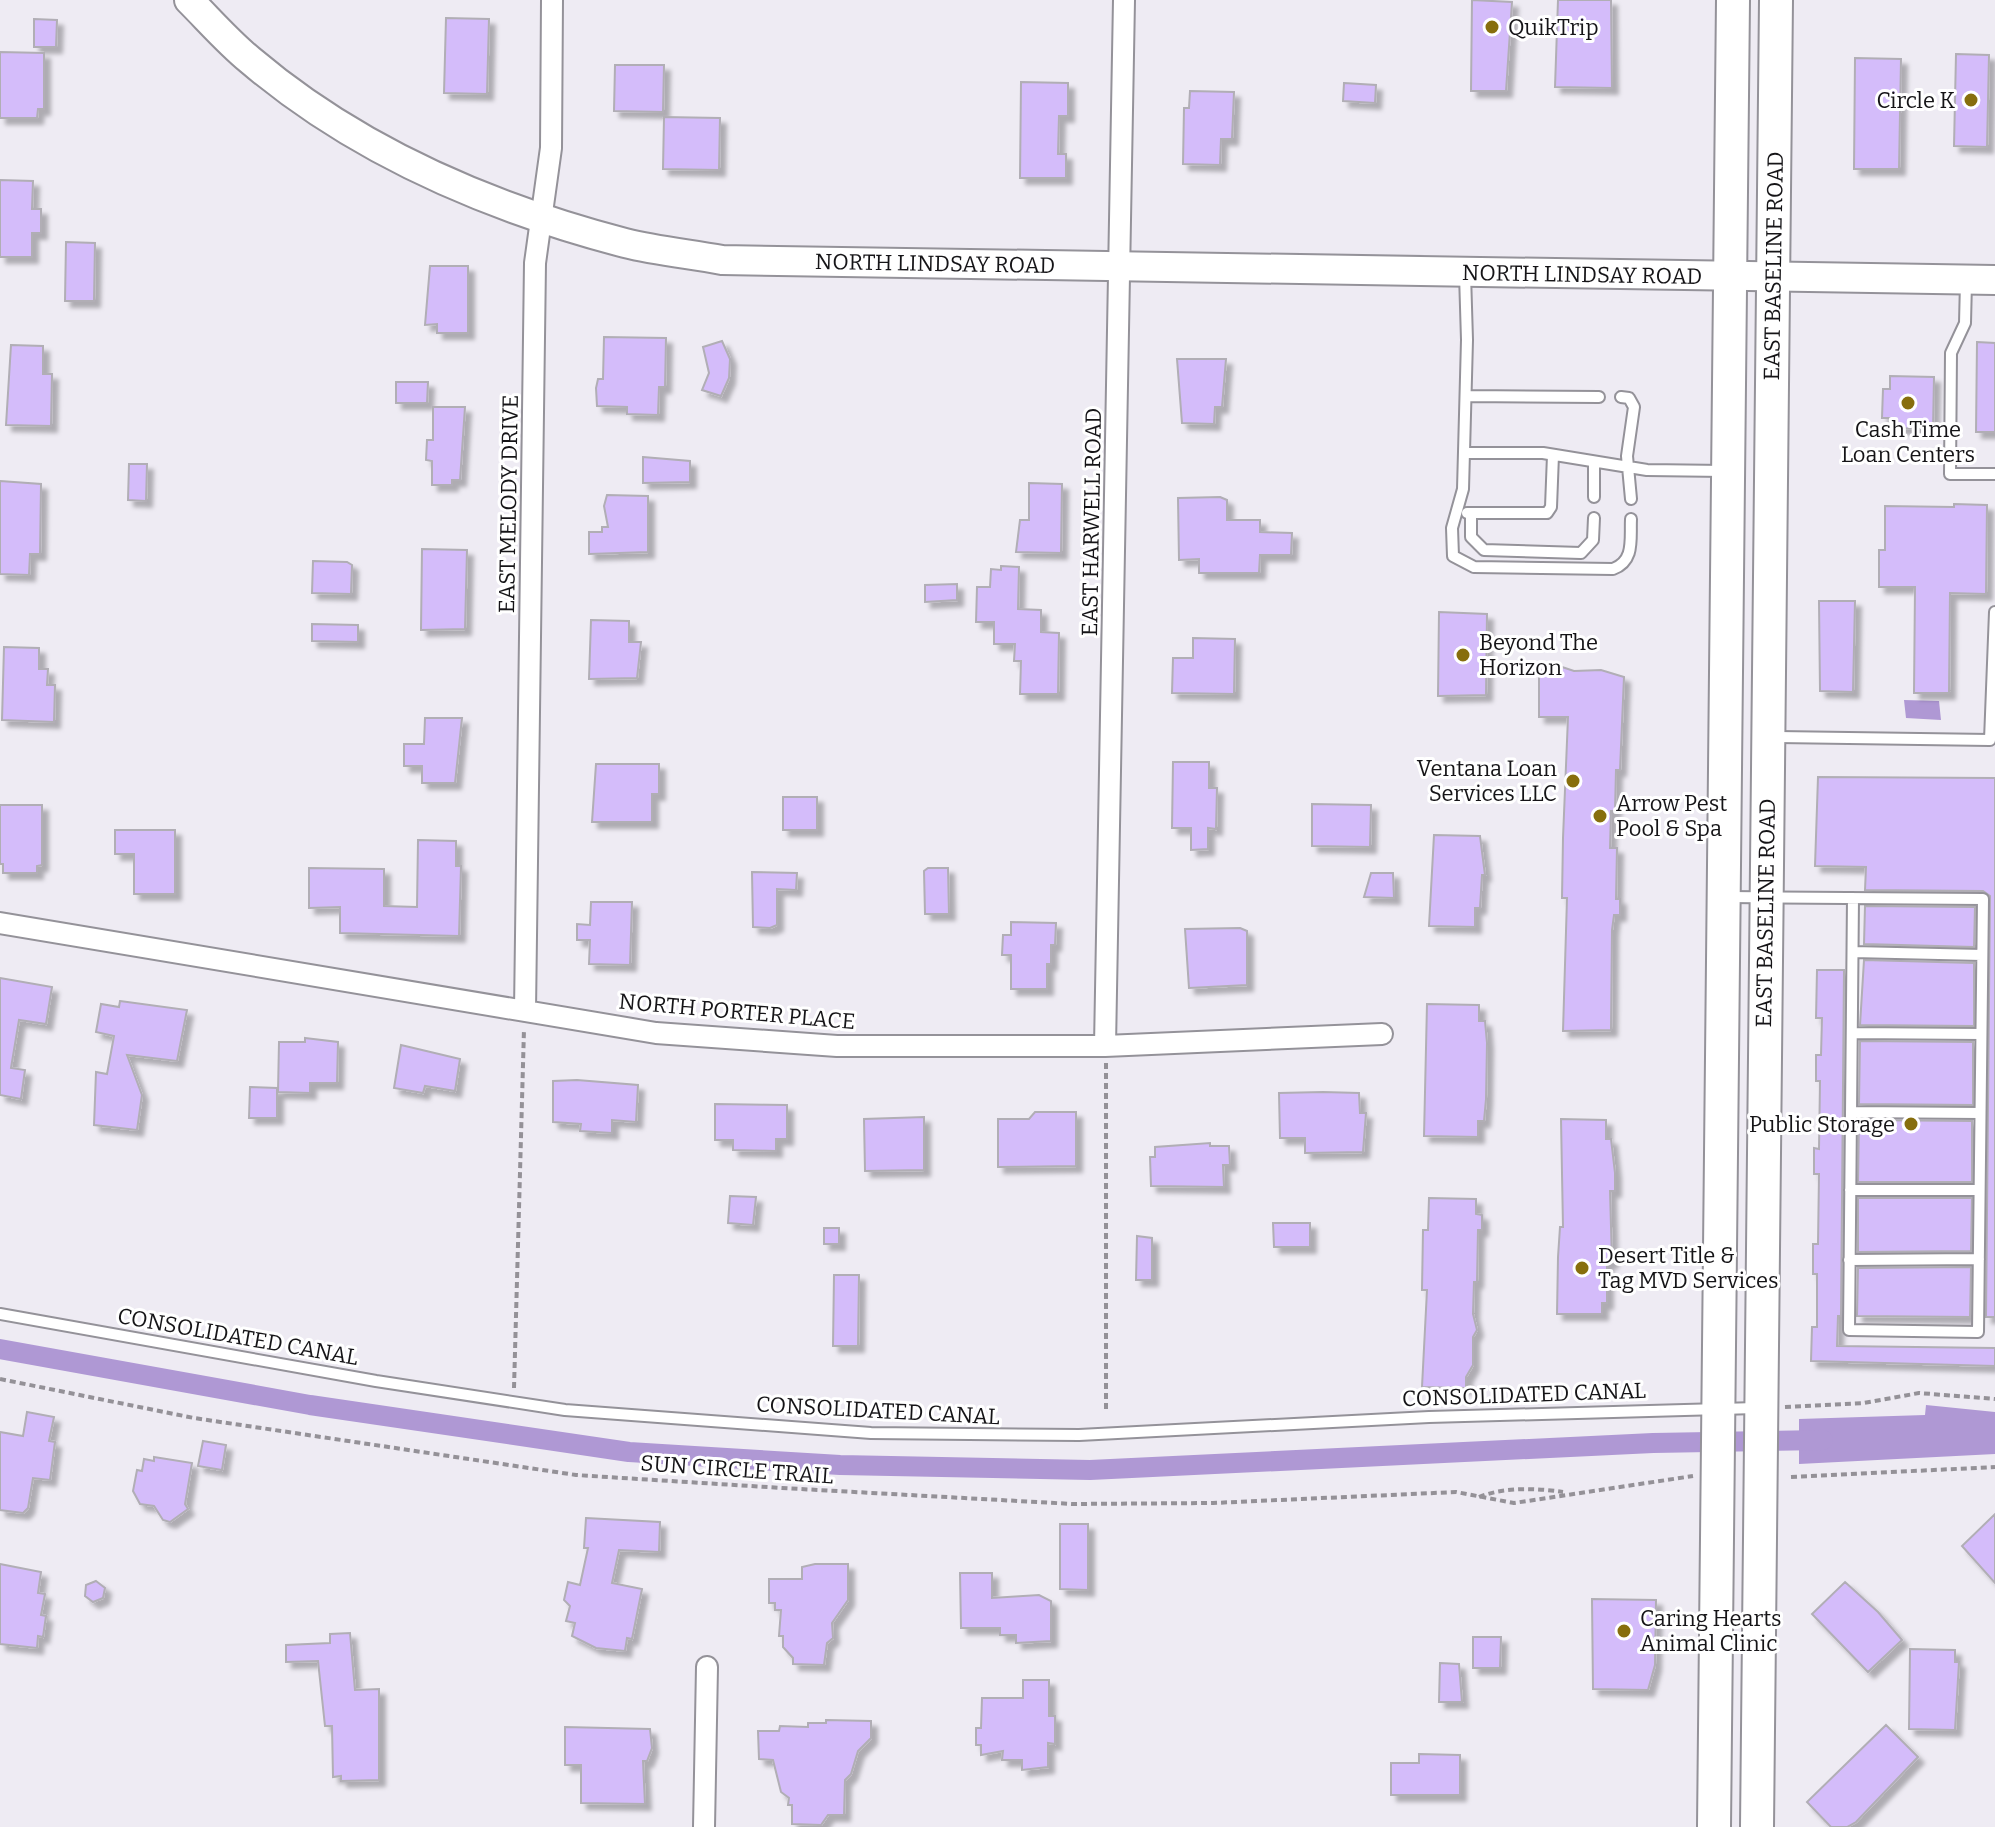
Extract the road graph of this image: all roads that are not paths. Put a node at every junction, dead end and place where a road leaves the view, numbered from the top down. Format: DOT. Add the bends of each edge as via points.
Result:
graph roads {
  1 [pos="189,0"];
  2 [pos="552,0"];
  3 [pos="1124,0"];
  4 [pos="1733,0"];
  5 [pos="1776,0"];
  6 [pos="539,216"];
  7 [pos="1119,265"];
  8 [pos="1465,273"];
  9 [pos="1751,275"];
  10 [pos="1966,280"];
  11 [pos="1995,280"];
  12 [pos="1466,396"];
  13 [pos="1599,397"];
  14 [pos="1621,397"];
  15 [pos="1464,453"];
  16 [pos="1553,455"];
  17 [pos="1594,462"];
  18 [pos="1631,465"];
  19 [pos="1727,471"];
  20 [pos="1995,474"];
  21 [pos="1594,497"];
  22 [pos="1631,499"];
  23 [pos="1457,513"];
  24 [pos="1471,514"];
  25 [pos="1594,518"];
  26 [pos="1631,519"];
  27 [pos="1995,612"];
  28 [pos="1768,737"];
  29 [pos="1723,896"];
  30 [pos="1765,897"];
  31 [pos="1853,898"];
  32 [pos="0,923"];
  33 [pos="1853,952"];
  34 [pos="1982,955"];
  35 [pos="525,1011"];
  36 [pos="1852,1033"];
  37 [pos="1382,1034"];
  38 [pos="1981,1034"];
  39 [pos="1105,1046"];
  40 [pos="1851,1112"];
  41 [pos="1980,1113"];
  42 [pos="1850,1190"];
  43 [pos="1979,1190"];
  44 [pos="1979,1259"];
  45 [pos="1849,1260"];
  46 [pos="0,1314"];
  47 [pos="1717,1408"];
  48 [pos="1762,1408"];
  49 [pos="707,1667"];
  50 [pos="704,1827"];
  51 [pos="1714,1827"];
  52 [pos="1757,1827"];
  1 -- 6 [label="main road, NORTH LINDSAY ROAD" via="250,60 327,116 464,190"];
  2 -- 6 [label="street, EAST MELODY DRIVE" via="551,148"];
  3 -- 7 [label="street, EAST HARWELL ROAD"];
  4 -- 9 [label="main road, EAST BASELINE ROAD"];
  5 -- 9 [label="main road, EAST BASELINE ROAD"];
  6 -- 7 [label="main road, NORTH LINDSAY ROAD" via="627,244 722,260"];
  6 -- 35 [label="street, EAST MELODY DRIVE"];
  7 -- 8 [label="main road, NORTH LINDSAY ROAD"];
  7 -- 39 [label="street, EAST HARWELL ROAD"];
  8 -- 9 [label="main road, NORTH LINDSAY ROAD"];
  8 -- 12 [label="lane"];
  9 -- 10 [label="main road, NORTH LINDSAY ROAD"];
  9 -- 19 [label="main road, EAST BASELINE ROAD"];
  9 -- 28 [label="main road, EAST BASELINE ROAD"];
  10 -- 11 [label="main road, NORTH LINDSAY ROAD"];
  10 -- 20 [label="lane" via="1965,323 1951,353 1950,474"];
  12 -- 13 [label="lane"];
  12 -- 15 [label="lane"];
  14 -- 18 [label="lane" via="1629,398 1634,407 1627,456"];
  15 -- 16 [label="lane"];
  15 -- 23 [label="lane"];
  16 -- 17 [label="lane"];
  16 -- 24 [label="lane" via="1547,513"];
  17 -- 18 [label="lane"];
  17 -- 21 [label="lane"];
  18 -- 19 [label="lane"];
  18 -- 22 [label="lane"];
  19 -- 29 [label="main road, EAST BASELINE ROAD"];
  23 -- 24 [label="lane"];
  23 -- 26 [label="lane" via="1453,556 1474,567 1613,569 1630,554"];
  24 -- 25 [label="lane" via="1471,537 1484,550 1581,553 1593,540"];
  27 -- 28 [label="lane" via="1990,740"];
  28 -- 30 [label="main road, EAST BASELINE ROAD"];
  29 -- 30 [label="lane"];
  29 -- 47 [label="main road, EAST BASELINE ROAD"];
  30 -- 31 [label="lane"];
  30 -- 48 [label="main road, EAST BASELINE ROAD"];
  31 -- 33 [label="lane"];
  31 -- 34 [label="lane" via="1983,899"];
  32 -- 35 [label="street, NORTH PORTER PLACE"];
  33 -- 34 [label="lane"];
  33 -- 36 [label="lane"];
  34 -- 38 [label="lane"];
  35 -- 39 [label="street, NORTH PORTER PLACE" via="656,1033 837,1046"];
  36 -- 38 [label="lane"];
  36 -- 40 [label="lane"];
  37 -- 39 [label="street, NORTH PORTER PLACE"];
  38 -- 41 [label="lane"];
  40 -- 41 [label="lane"];
  40 -- 42 [label="lane"];
  41 -- 43 [label="lane"];
  42 -- 43 [label="lane"];
  42 -- 45 [label="lane"];
  43 -- 44 [label="lane"];
  44 -- 45 [label="lane"];
  44 -- 45 [label="lane" via="1978,1332 1849,1330"];
  46 -- 47 [label="lane, CONSOLIDATED CANAL" via="565,1410 841,1431 982,1436"];
  47 -- 48 [label="lane, CONSOLIDATED CANAL"];
  47 -- 51 [label="main road, EAST BASELINE ROAD" via="1705,1476"];
  48 -- 52 [label="main road, EAST BASELINE ROAD" via="1776,1477"];
  49 -- 50 [label="street"];
}
